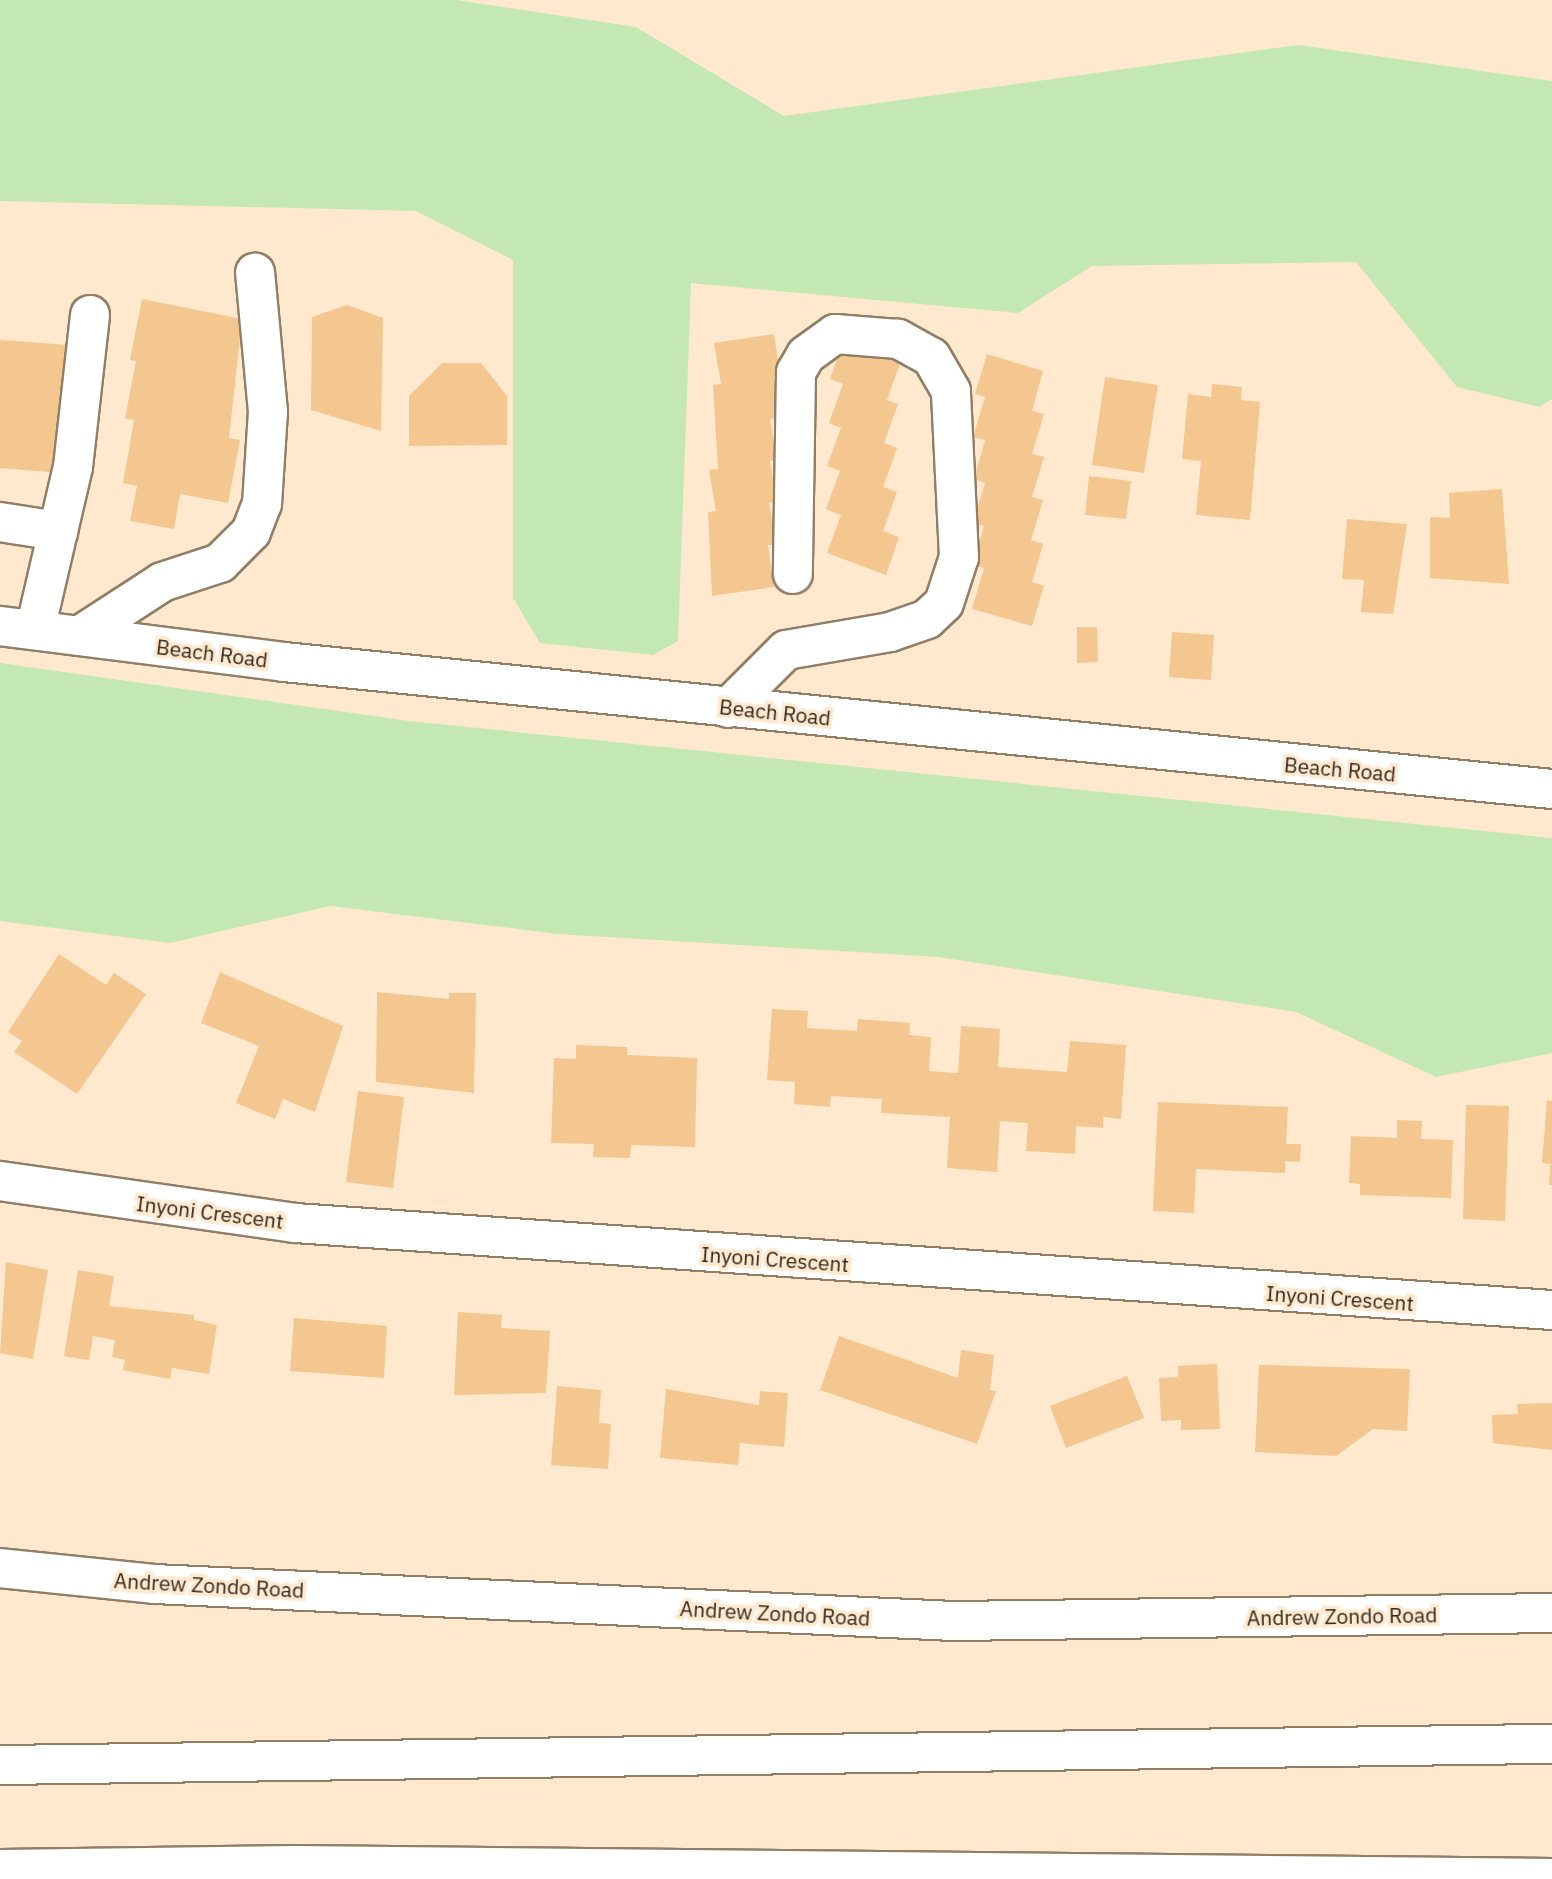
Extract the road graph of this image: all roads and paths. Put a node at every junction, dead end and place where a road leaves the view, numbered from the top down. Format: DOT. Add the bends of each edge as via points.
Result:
graph roads {
  1 [pos="255,273"];
  2 [pos="90,315"];
  3 [pos="0,522"];
  4 [pos="58,531"];
  5 [pos="793,574"];
  6 [pos="17,628"];
  7 [pos="79,636"];
  8 [pos="728,708"];
  9 [pos="1552,789"];
  10 [pos="0,1181"];
  11 [pos="1552,1310"];
  12 [pos="0,1568"];
  13 [pos="1552,1613"];
  14 [pos="1552,1744"];
  15 [pos="0,1765"];
  16 [pos="0,1869"];
  17 [pos="1552,1878"];
  1 -- 7 [label="main road" via="268,412 262,504 251,532 220,563 151,588"];
  2 -- 4 [label="main road" via="82,403"];
  3 -- 4 [label="main road"];
  4 -- 6 [label="main road"];
  5 -- 8 [label="main road" via="796,372 806,355 835,334 898,339 932,357 951,391 959,557 944,603 928,619 890,632 786,650"];
  6 -- 7 [label="main road, Beach Road"];
  7 -- 8 [label="main road, Beach Road"];
  8 -- 9 [label="main road, Beach Road"];
  10 -- 11 [label="main road, Inyoni Crescent" via="295,1223"];
  12 -- 13 [label="main road, Andrew Zondo Road" via="154,1584 952,1621"];
  14 -- 15 [label="main road"];
  16 -- 17 [label="main road" via="294,1865"];
}
